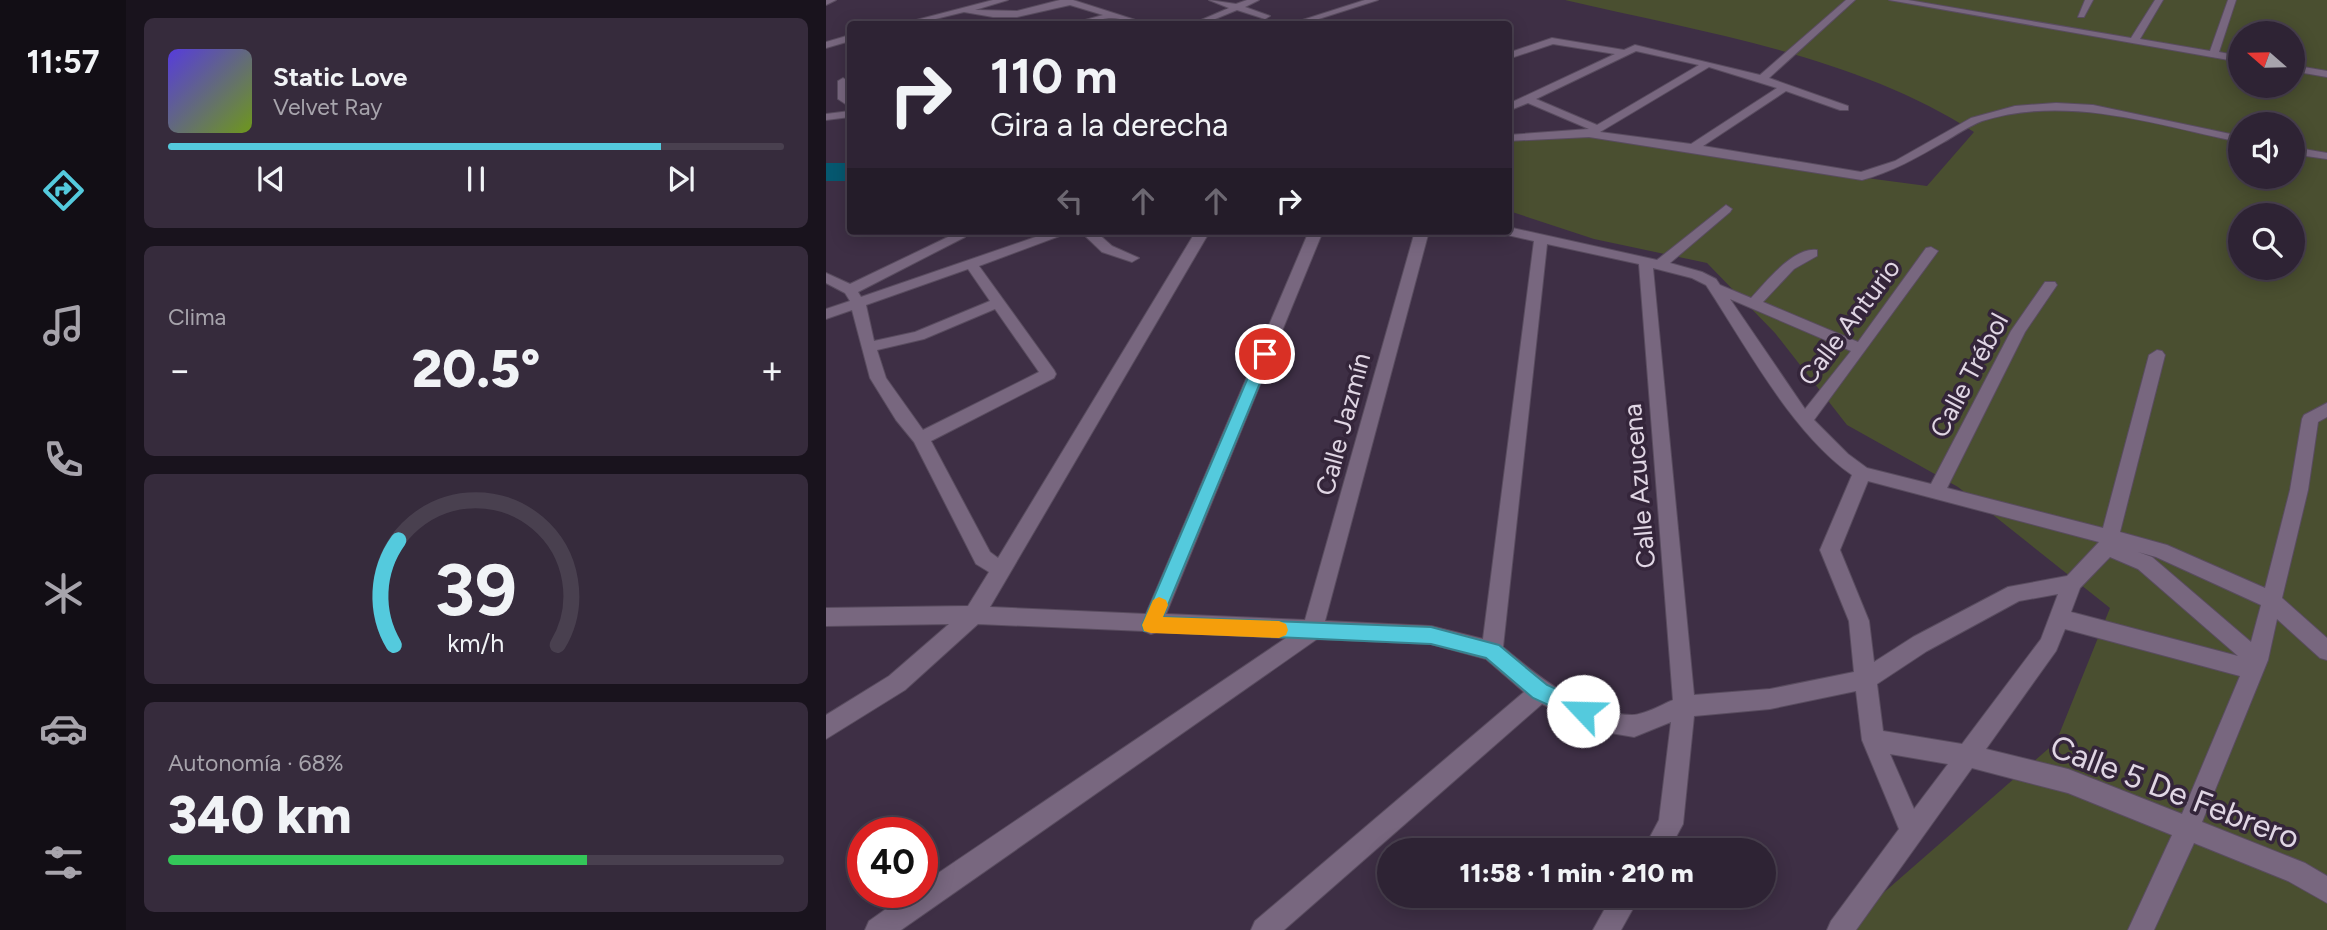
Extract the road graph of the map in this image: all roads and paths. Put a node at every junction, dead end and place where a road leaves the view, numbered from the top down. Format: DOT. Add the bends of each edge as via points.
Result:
graph roads {
  1 [pos="832,0"];
  2 [pos="1004,0"];
  3 [pos="1106,0"];
  4 [pos="1213,0"];
  5 [pos="1255,0"];
  6 [pos="1374,0"];
  7 [pos="1851,0"];
  8 [pos="1893,0"];
  9 [pos="2089,0"];
  10 [pos="2159,0"];
  11 [pos="2232,0"];
  12 [pos="1067,1"];
  13 [pos="826,2"];
  14 [pos="1358,3"];
  15 [pos="1086,7"];
  16 [pos="1240,8"];
  17 [pos="965,10"];
  18 [pos="1113,15"];
  19 [pos="2081,15"];
  20 [pos="1265,16"];
  21 [pos="919,21"];
  22 [pos="1088,21"];
  23 [pos="1133,21"];
  24 [pos="1204,21"];
  25 [pos="1304,21"];
  26 [pos="847,39"];
  27 [pos="2134,41"];
  28 [pos="826,44"];
  29 [pos="1622,52"];
  30 [pos="1512,54"];
  31 [pos="2213,55"];
  32 [pos="2228,57"];
  33 [pos="1707,64"];
  34 [pos="2305,70"];
  35 [pos="2327,74"];
  36 [pos="1761,80"];
  37 [pos="843,81"];
  38 [pos="1783,89"];
  39 [pos="1528,99"];
  40 [pos="847,102"];
  41 [pos="1512,106"];
  42 [pos="1844,108"];
  43 [pos="847,114"];
  44 [pos="826,117"];
  45 [pos="1593,132"];
  46 [pos="2228,136"];
  47 [pos="1512,138"];
  48 [pos="1693,148"];
  49 [pos="2305,152"];
  50 [pos="2327,156"];
  51 [pos="1726,209"];
  52 [pos="1512,232"];
  53 [pos="955,235"];
  54 [pos="1055,235"];
  55 [pos="1091,235"];
  56 [pos="1201,235"];
  57 [pos="1314,235"];
  58 [pos="1421,235"];
  59 [pos="1541,238"];
  60 [pos="1931,251"];
  61 [pos="1812,253"];
  62 [pos="1132,258"];
  63 [pos="1653,264"];
  64 [pos="972,265"];
  65 [pos="826,277"];
  66 [pos="2050,285"];
  67 [pos="1718,289"];
  68 [pos="854,296"];
  69 [pos="999,302"];
  70 [pos="1753,304"];
  71 [pos="826,314"];
  72 [pos="867,347"];
  73 [pos="1861,349"];
  74 [pos="2157,355"];
  75 [pos="2327,409"];
  76 [pos="1805,421"];
  77 [pos="921,439"];
  78 [pos="1862,473"];
  79 [pos="1936,491"];
  80 [pos="2108,543"];
  81 [pos="1001,570"];
  82 [pos="2072,583"];
  83 [pos="2270,600"];
  84 [pos="974,615"];
  85 [pos="826,617"];
  86 [pos="2059,618"];
  87 [pos="1151,625"];
  88 [pos="1311,631"];
  89 [pos="1492,651"];
  90 [pos="2327,651"];
  91 [pos="2255,665"];
  92 [pos="1866,679"];
  93 [pos="1540,692"];
  94 [pos="1684,706"];
  95 [pos="826,727"];
  96 [pos="1873,740"];
  97 [pos="1968,756"];
  98 [pos="2188,828"];
  99 [pos="1912,832"];
  100 [pos="1662,838"];
  101 [pos="2327,890"];
  102 [pos="1620,908"];
  103 [pos="878,930"];
  104 [pos="1264,930"];
  105 [pos="1606,930"];
  106 [pos="1840,930"];
  107 [pos="2141,930"];
  1 -- 13 [label="street"];
  2 -- 17 [label="street"];
  3 -- 15 [label="street"];
  4 -- 16 [label="street"];
  5 -- 16 [label="street"];
  6 -- 14 [label="street"];
  7 -- 36 [label="street"];
  8 -- 27 [label="street"];
  9 -- 19 [label="street"];
  10 -- 27 [label="street"];
  11 -- 31 [label="street"];
  12 -- 15 [label="street"];
  12 -- 17 [label="street" via="1011,17"];
  14 -- 25 [label="street"];
  15 -- 18 [label="street"];
  16 -- 20 [label="street"];
  16 -- 24 [label="street"];
  17 -- 21 [label="street"];
  18 -- 22 [label="street"];
  18 -- 23 [label="street"];
  26 -- 28 [label="street"];
  27 -- 31 [label="street"];
  29 -- 30 [label="street" via="1552,41"];
  29 -- 33 [label="street" via="1646,49"];
  29 -- 39 [label="street" via="1610,62"];
  31 -- 32 [label="street"];
  33 -- 36 [label="street"];
  33 -- 45 [label="street"];
  34 -- 35 [label="street"];
  36 -- 38 [label="street"];
  37 -- 40 [label="street"];
  38 -- 42 [label="street"];
  38 -- 48 [label="street"];
  39 -- 41 [label="street"];
  39 -- 45 [label="street"];
  43 -- 44 [label="street"];
  45 -- 47 [label="street"];
  45 -- 48 [label="street"];
  46 -- 48 [label="street" via="2092,108 2056,106 2015,109 1975,120 1899,163 1862,176"];
  49 -- 50 [label="street"];
  51 -- 63 [label="street"];
  52 -- 59 [label="street"];
  53 -- 68 [label="street" via="958,237"];
  54 -- 64 [label="street"];
  55 -- 62 [label="street" via="1107,249"];
  56 -- 81 [label="street"];
  57 -- 87 [label="street"];
  58 -- 88 [label="street, Calle Jazmín"];
  59 -- 63 [label="street"];
  59 -- 89 [label="street"];
  60 -- 73 [label="street, Calle Anturio"];
  61 -- 70 [label="street" via="1789,266"];
  63 -- 67 [label="street" via="1697,275"];
  63 -- 94 [label="street, Calle Azucena"];
  64 -- 68 [label="street"];
  64 -- 69 [label="street"];
  65 -- 68 [label="street"];
  66 -- 79 [label="street, Calle Trébol" via="2018,331"];
  67 -- 70 [label="street"];
  67 -- 76 [label="street"];
  68 -- 71 [label="street"];
  68 -- 72 [label="street"];
  69 -- 72 [label="street" via="919,336"];
  69 -- 77 [label="street" via="1048,374"];
  70 -- 73 [label="street"];
  72 -- 77 [label="street" via="878,378"];
  73 -- 76 [label="street, Calle Anturio"];
  74 -- 80 [label="street"];
  75 -- 83 [label="street" via="2310,419 2300,490"];
  76 -- 78 [label="street"];
  77 -- 81 [label="street" via="983,558"];
  78 -- 79 [label="street"];
  78 -- 92 [label="street" via="1830,550 1859,621"];
  79 -- 80 [label="street"];
  80 -- 82 [label="street"];
  80 -- 83 [label="street" via="2160,550"];
  80 -- 91 [label="street" via="2145,563"];
  81 -- 84 [label="street"];
  82 -- 86 [label="street"];
  82 -- 92 [label="street" via="2015,593"];
  83 -- 90 [label="street"];
  83 -- 91 [label="street"];
  84 -- 85 [label="street"];
  84 -- 87 [label="street"];
  84 -- 95 [label="street" via="897,683"];
  86 -- 91 [label="street"];
  86 -- 97 [label="street" via="2049,644"];
  87 -- 88 [label="street"];
  88 -- 89 [label="street" via="1431,635"];
  88 -- 103 [label="street"];
  89 -- 93 [label="street"];
  91 -- 98 [label="street"];
  92 -- 94 [label="street" via="1770,699"];
  92 -- 96 [label="street"];
  93 -- 94 [label="street" via="1605,721 1634,726"];
  93 -- 104 [label="street"];
  94 -- 100 [label="street, Calle Azucena" via="1671,824"];
  96 -- 97 [label="street, Calle 5 De Febrero"];
  96 -- 99 [label="street"];
  97 -- 98 [label="street, Calle 5 De Febrero" via="2068,781"];
  97 -- 99 [label="street"];
  98 -- 101 [label="street, Calle 5 De Febrero" via="2296,872"];
  98 -- 107 [label="street"];
  99 -- 106 [label="street"];
  102 -- 105 [label="street"];
}
